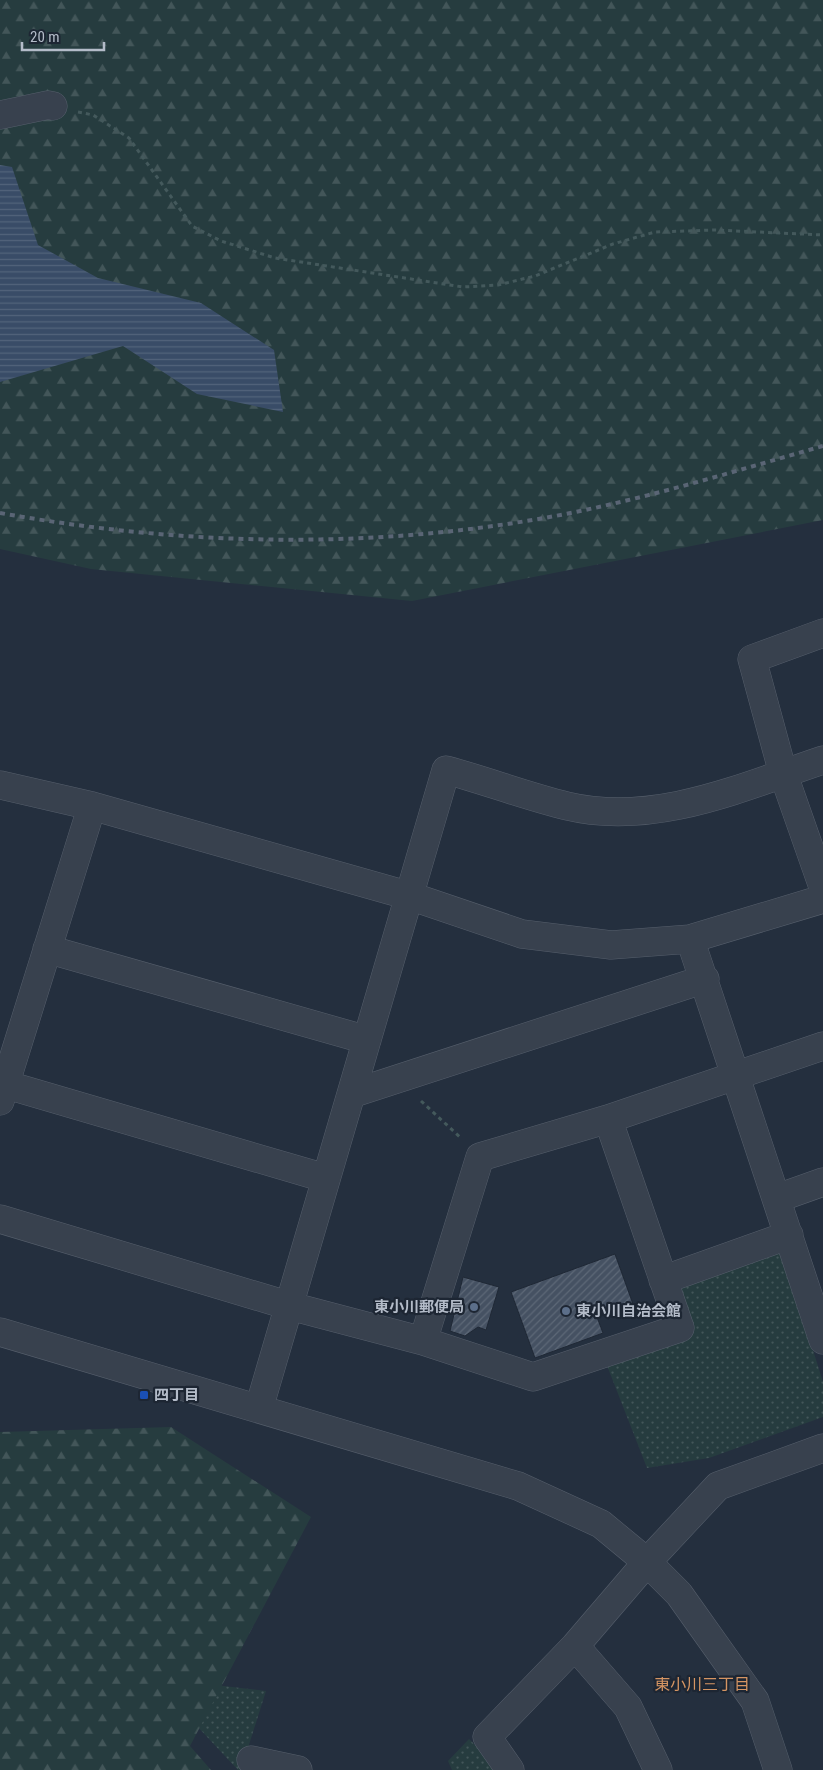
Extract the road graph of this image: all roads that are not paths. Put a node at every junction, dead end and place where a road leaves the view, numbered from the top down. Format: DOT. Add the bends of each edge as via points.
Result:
graph roads {
  1 [pos="53,106"];
  2 [pos="0,115"];
  3 [pos="823,634"];
  4 [pos="823,760"];
  5 [pos="782,773"];
  6 [pos="0,785"];
  7 [pos="92,806"];
  8 [pos="823,887"];
  9 [pos="410,896"];
  10 [pos="823,899"];
  11 [pos="690,939"];
  12 [pos="47,949"];
  13 [pos="705,979"];
  14 [pos="367,1040"];
  15 [pos="823,1046"];
  16 [pos="737,1076"];
  17 [pos="1,1089"];
  18 [pos="351,1094"];
  19 [pos="608,1119"];
  20 [pos="325,1178"];
  21 [pos="823,1182"];
  22 [pos="778,1198"];
  23 [pos="0,1219"];
  24 [pos="789,1235"];
  25 [pos="663,1280"];
  26 [pos="290,1306"];
  27 [pos="821,1325"];
  28 [pos="0,1332"];
  29 [pos="423,1341"];
  30 [pos="259,1408"];
  31 [pos="823,1448"];
  32 [pos="647,1562"];
  33 [pos="575,1646"];
  34 [pos="250,1760"];
  35 [pos="298,1770"];
  36 [pos="510,1770"];
  37 [pos="658,1770"];
  38 [pos="778,1770"];
  1 -- 2 [label="street"];
  3 -- 5 [label="street" via="752,659"];
  4 -- 5 [label="street"];
  5 -- 8 [label="street"];
  5 -- 9 [label="street" via="706,798 656,810 617,812 568,806 446,770"];
  6 -- 7 [label="street"];
  7 -- 9 [label="street"];
  7 -- 12 [label="street"];
  9 -- 11 [label="street" via="522,934 611,945"];
  9 -- 14 [label="street"];
  10 -- 11 [label="street"];
  11 -- 13 [label="street"];
  12 -- 14 [label="street"];
  12 -- 17 [label="street"];
  13 -- 16 [label="street"];
  13 -- 18 [label="street"];
  14 -- 18 [label="street"];
  15 -- 16 [label="street"];
  16 -- 19 [label="street"];
  16 -- 22 [label="street"];
  17 -- 20 [label="street"];
  18 -- 20 [label="street"];
  19 -- 25 [label="street"];
  19 -- 29 [label="street" via="480,1157"];
  20 -- 26 [label="street"];
  21 -- 22 [label="street"];
  22 -- 24 [label="street"];
  23 -- 26 [label="street"];
  24 -- 25 [label="street"];
  24 -- 27 [label="street"];
  25 -- 29 [label="street" via="680,1328 533,1377"];
  26 -- 29 [label="street"];
  26 -- 30 [label="street"];
  28 -- 30 [label="street"];
  30 -- 32 [label="street" via="518,1486 601,1524"];
  31 -- 32 [label="street" via="718,1486"];
  32 -- 33 [label="street"];
  32 -- 38 [label="street" via="678,1594 755,1701"];
  33 -- 36 [label="street" via="487,1737"];
  33 -- 37 [label="street" via="628,1707"];
  34 -- 35 [label="street"];
}
